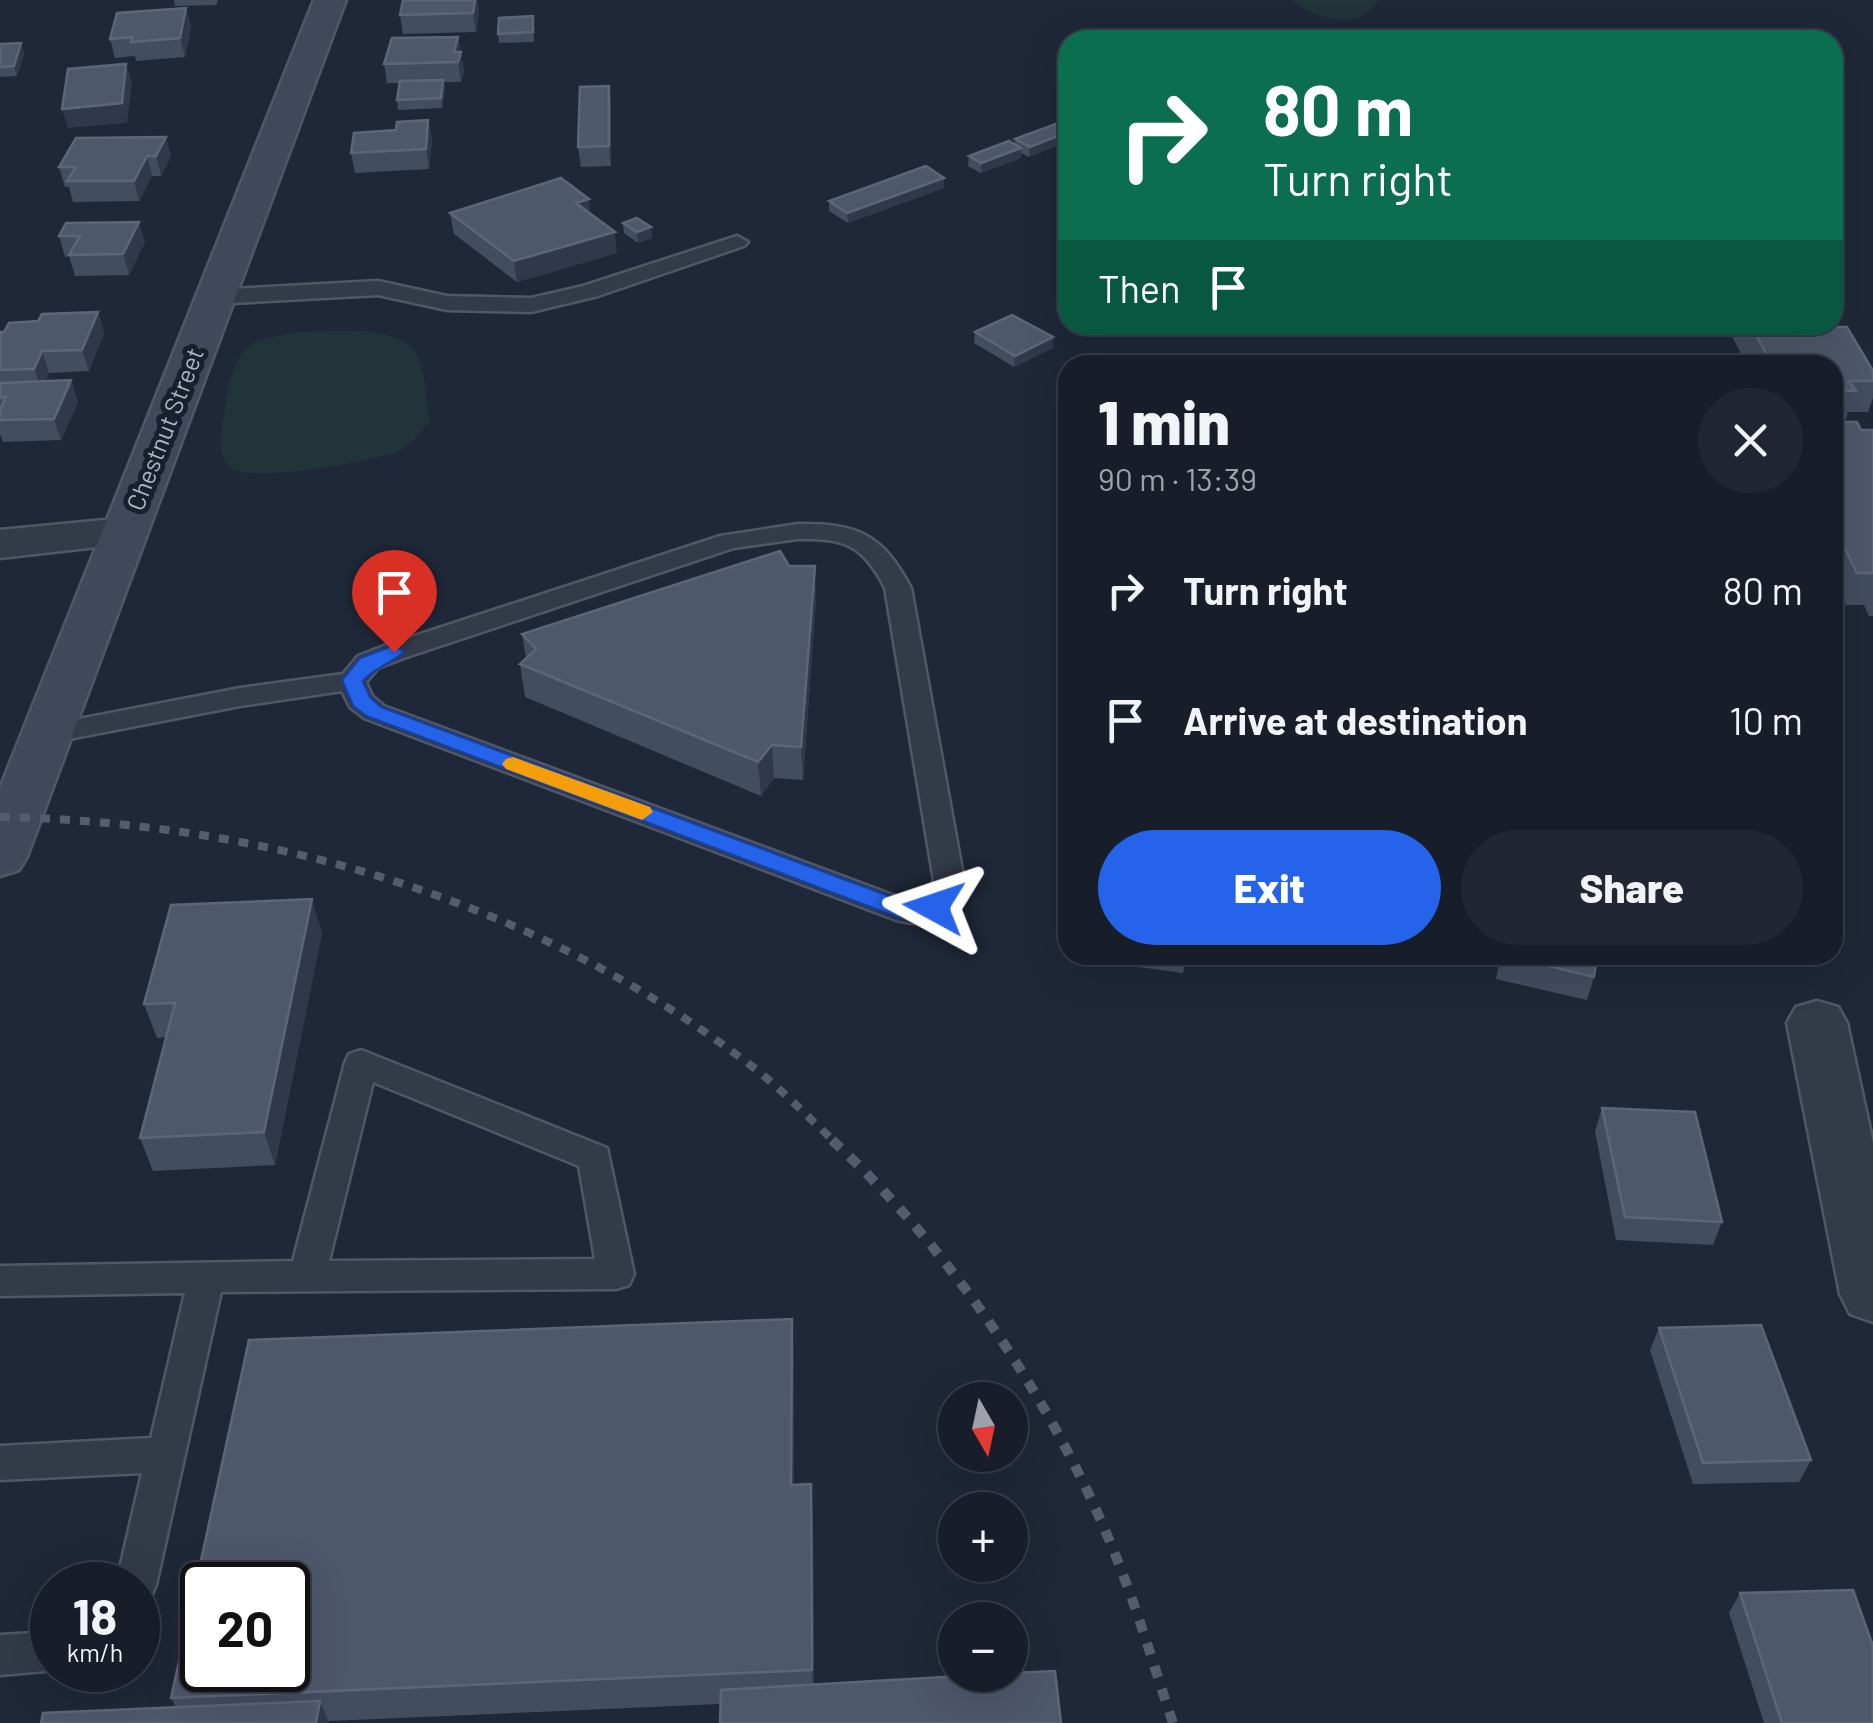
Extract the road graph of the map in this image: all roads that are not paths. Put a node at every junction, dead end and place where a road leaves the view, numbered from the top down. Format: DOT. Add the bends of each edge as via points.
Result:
graph roads {
  1 [pos="330,0"];
  2 [pos="736,242"];
  3 [pos="214,297"];
  4 [pos="125,532"];
  5 [pos="0,544"];
  6 [pos="352,680"];
  7 [pos="48,734"];
  8 [pos="0,857"];
  9 [pos="1817,1023"];
  10 [pos="206,1276"];
  11 [pos="307,1276"];
  12 [pos="0,1282"];
  13 [pos="1873,1294"];
  14 [pos="166,1454"];
  15 [pos="0,1464"];
  16 [pos="141,1562"];
  17 [pos="30,1653"];
  18 [pos="0,1655"];
  1 -- 3 [label="main road, Chestnut Street"];
  2 -- 3 [label="lane" via="590,292 515,307 448,303 378,288"];
  3 -- 4 [label="main road, Chestnut Street"];
  4 -- 5 [label="street"];
  4 -- 7 [label="main road, Chestnut Street"];
  6 -- 6 [label="lane" via="360,701 374,712 907,912 927,911 946,892 898,588 866,544 787,532 729,542 394,652 368,662"];
  6 -- 7 [label="lane"];
  7 -- 8 [label="main road, Chestnut Street"];
  9 -- 13 [label="street"];
  10 -- 11 [label="lane"];
  10 -- 12 [label="lane"];
  10 -- 14 [label="lane"];
  11 -- 11 [label="lane" via="361,1064 596,1158 616,1274"];
  14 -- 15 [label="lane"];
  14 -- 16 [label="lane"];
  17 -- 18 [label="lane"];
}
